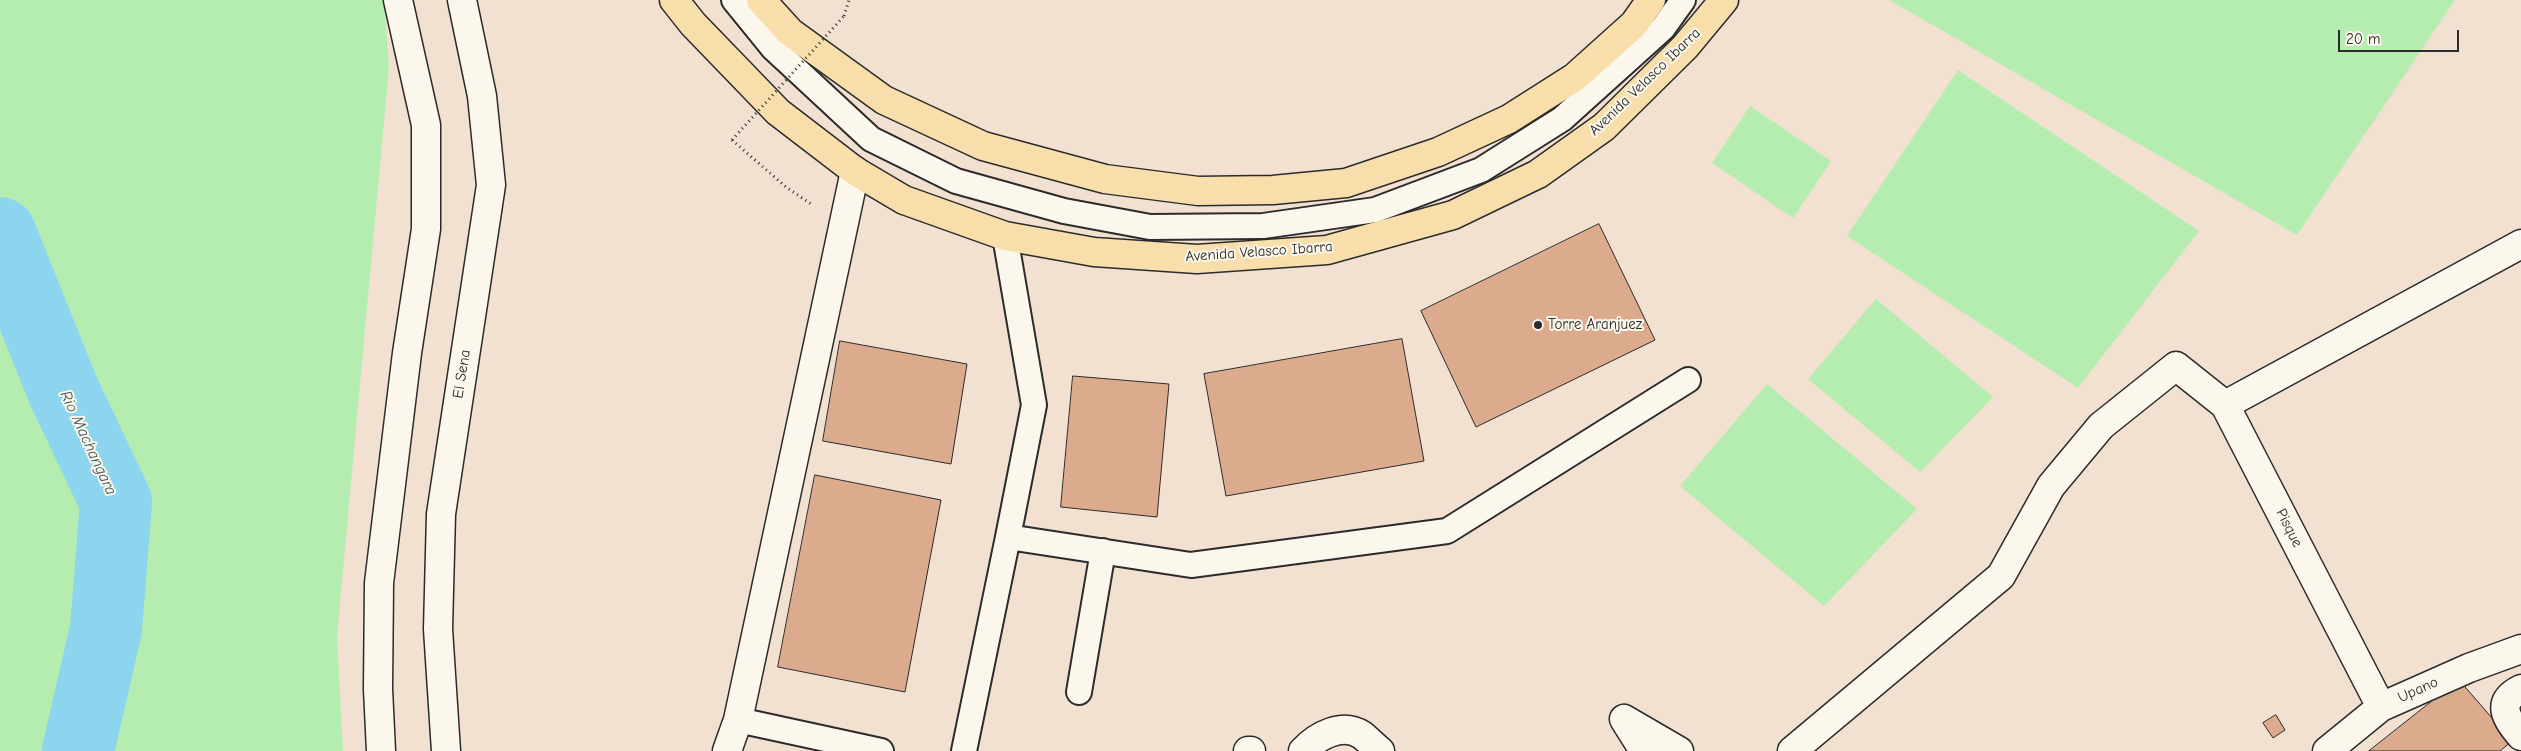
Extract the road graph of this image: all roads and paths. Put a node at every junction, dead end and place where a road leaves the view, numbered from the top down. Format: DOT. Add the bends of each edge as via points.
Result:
graph roads {
  1 [pos="398,0"];
  2 [pos="462,0"];
  3 [pos="674,0"];
  4 [pos="734,0"];
  5 [pos="761,0"];
  6 [pos="848,0"];
  7 [pos="1651,0"];
  8 [pos="1683,0"];
  9 [pos="1724,0"];
  10 [pos="855,170"];
  11 [pos="786,187"];
  12 [pos="1005,236"];
  13 [pos="2521,244"];
  14 [pos="1688,380"];
  15 [pos="2225,405"];
  16 [pos="1008,537"];
  17 [pos="1103,552"];
  18 [pos="2521,649"];
  19 [pos="1079,692"];
  20 [pos="2513,696"];
  21 [pos="2381,707"];
  22 [pos="738,720"];
  23 [pos="2521,736"];
  24 [pos="381,751"];
  25 [pos="446,751"];
  26 [pos="727,751"];
  27 [pos="881,751"];
  28 [pos="964,751"];
  29 [pos="1303,751"];
  30 [pos="1380,751"];
  31 [pos="1644,751"];
  32 [pos="1679,751"];
  33 [pos="1792,751"];
  34 [pos="2326,751"];
  1 -- 24 [label="street" via="426,124 426,229 407,353 379,583"];
  2 -- 25 [label="street, El Sena" via="482,96 491,184 441,514 438,629"];
  3 -- 10 [label="main road, Avenida Velasco Ibarra" via="778,112"];
  4 -- 8 [label="lane" via="773,48 871,139 956,181 1064,211 1150,227 1263,226 1375,210 1481,170 1562,120 1663,28"];
  5 -- 7 [label="main road" via="790,32 884,100 983,146 1105,179 1198,192 1273,190 1346,183 1438,152 1509,119 1575,77 1634,24"];
  6 -- 11 [label="path, bridge" via="844,16 732,140"];
  9 -- 12 [label="main road, Avenida Velasco Ibarra" via="1685,47 1604,126 1538,174 1453,215 1327,250 1197,259 1094,252"];
  10 -- 12 [label="main road, Avenida Velasco Ibarra" via="904,200"];
  10 -- 22 [label="street"];
  12 -- 16 [label="lane" via="1034,405"];
  13 -- 15 [label="street"];
  14 -- 17 [label="lane" via="1447,531 1191,565"];
  15 -- 21 [label="street, Pisque"];
  15 -- 33 [label="street, Pisque" via="2176,366 2101,426 2051,486 2001,576"];
  16 -- 17 [label="lane"];
  16 -- 28 [label="lane"];
  17 -- 19 [label="lane"];
  18 -- 21 [label="street, Upano"];
  20 -- 23 [label="street" via="2505,714"];
  21 -- 34 [label="street, Upano"];
  22 -- 26 [label="street"];
  22 -- 27 [label="lane"];
  29 -- 30 [label="street" via="1311,742 1339,730 1352,730 1362,735"];
  31 -- 32 [label="street" via="1624,719"];
}
